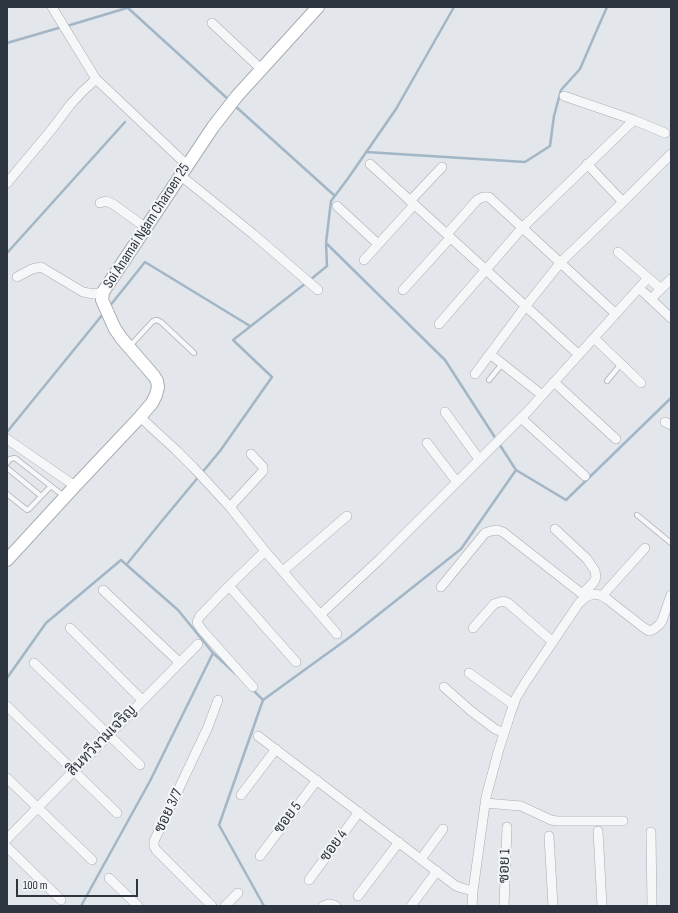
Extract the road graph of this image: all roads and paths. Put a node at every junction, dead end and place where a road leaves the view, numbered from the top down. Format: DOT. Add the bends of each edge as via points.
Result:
graph roads {
  1 [pos="52,7"];
  2 [pos="318,7"];
  3 [pos="212,23"];
  4 [pos="262,69"];
  5 [pos="96,79"];
  6 [pos="564,96"];
  7 [pos="634,120"];
  8 [pos="665,133"];
  9 [pos="671,154"];
  10 [pos="370,164"];
  11 [pos="587,164"];
  12 [pos="187,165"];
  13 [pos="442,167"];
  14 [pos="180,175"];
  15 [pos="7,183"];
  16 [pos="623,202"];
  17 [pos="100,203"];
  18 [pos="412,203"];
  19 [pos="337,206"];
  20 [pos="145,227"];
  21 [pos="522,228"];
  22 [pos="448,236"];
  23 [pos="378,244"];
  24 [pos="618,252"];
  25 [pos="364,260"];
  26 [pos="561,262"];
  27 [pos="486,270"];
  28 [pos="17,277"];
  29 [pos="648,278"];
  30 [pos="671,278"];
  31 [pos="639,288"];
  32 [pos="660,289"];
  33 [pos="318,290"];
  34 [pos="403,290"];
  35 [pos="103,292"];
  36 [pos="651,299"];
  37 [pos="525,307"];
  38 [pos="616,314"];
  39 [pos="671,318"];
  40 [pos="439,324"];
  41 [pos="594,338"];
  42 [pos="129,347"];
  43 [pos="194,353"];
  44 [pos="490,354"];
  45 [pos="578,355"];
  46 [pos="502,364"];
  47 [pos="621,364"];
  48 [pos="475,374"];
  49 [pos="490,380"];
  50 [pos="607,381"];
  51 [pos="554,382"];
  52 [pos="641,383"];
  53 [pos="542,395"];
  54 [pos="445,412"];
  55 [pos="140,417"];
  56 [pos="521,418"];
  57 [pos="7,439"];
  58 [pos="616,439"];
  59 [pos="427,443"];
  60 [pos="251,454"];
  61 [pos="479,459"];
  62 [pos="7,463"];
  63 [pos="7,468"];
  64 [pos="585,476"];
  65 [pos="457,482"];
  66 [pos="51,486"];
  67 [pos="75,486"];
  68 [pos="7,494"];
  69 [pos="41,496"];
  70 [pos="65,497"];
  71 [pos="230,507"];
  72 [pos="637,515"];
  73 [pos="347,516"];
  74 [pos="555,529"];
  75 [pos="671,543"];
  76 [pos="645,548"];
  77 [pos="266,551"];
  78 [pos="7,560"];
  79 [pos="283,572"];
  80 [pos="229,586"];
  81 [pos="441,587"];
  82 [pos="103,590"];
  83 [pos="671,595"];
  84 [pos="584,596"];
  85 [pos="602,596"];
  86 [pos="321,614"];
  87 [pos="70,628"];
  88 [pos="473,628"];
  89 [pos="338,634"];
  90 [pos="553,642"];
  91 [pos="198,644"];
  92 [pos="179,662"];
  93 [pos="296,662"];
  94 [pos="34,663"];
  95 [pos="469,672"];
  96 [pos="252,687"];
  97 [pos="444,687"];
  98 [pos="142,700"];
  99 [pos="218,700"];
  100 [pos="514,705"];
  101 [pos="7,706"];
  102 [pos="504,733"];
  103 [pos="108,735"];
  104 [pos="258,736"];
  105 [pos="276,749"];
  106 [pos="140,766"];
  107 [pos="73,771"];
  108 [pos="7,778"];
  109 [pos="317,780"];
  110 [pos="241,795"];
  111 [pos="485,803"];
  112 [pos="37,808"];
  113 [pos="359,812"];
  114 [pos="117,813"];
  115 [pos="623,821"];
  116 [pos="507,827"];
  117 [pos="443,829"];
  118 [pos="598,831"];
  119 [pos="651,832"];
  120 [pos="548,836"];
  121 [pos="7,838"];
  122 [pos="399,842"];
  123 [pos="7,847"];
  124 [pos="260,856"];
  125 [pos="421,859"];
  126 [pos="92,860"];
  127 [pos="437,871"];
  128 [pos="109,878"];
  129 [pos="309,880"];
  130 [pos="473,891"];
  131 [pos="238,893"];
  132 [pos="358,896"];
  133 [pos="62,900"];
  134 [pos="138,906"];
  135 [pos="212,906"];
  136 [pos="225,906"];
  137 [pos="323,906"];
  138 [pos="336,906"];
  139 [pos="411,906"];
  140 [pos="472,906"];
  141 [pos="504,906"];
  142 [pos="553,906"];
  143 [pos="602,906"];
  144 [pos="652,906"];
  1 -- 5 [label="street"];
  2 -- 4 [label="street, Soi Anamai Ngam Charoen 25"];
  3 -- 4 [label="street"];
  4 -- 12 [label="street, Soi Anamai Ngam Charoen 25" via="222,115"];
  5 -- 12 [label="street"];
  5 -- 15 [label="street" via="70,105"];
  6 -- 7 [label="street"];
  7 -- 8 [label="street"];
  7 -- 11 [label="street"];
  9 -- 16 [label="street"];
  10 -- 18 [label="street"];
  11 -- 16 [label="street"];
  11 -- 21 [label="street"];
  12 -- 14 [label="street, Soi Anamai Ngam Charoen 25"];
  13 -- 18 [label="street"];
  14 -- 20 [label="street, Soi Anamai Ngam Charoen 25"];
  14 -- 33 [label="street"];
  16 -- 26 [label="street"];
  17 -- 20 [label="street" via="106,201 113,204"];
  18 -- 22 [label="street"];
  18 -- 23 [label="street"];
  19 -- 23 [label="street"];
  20 -- 35 [label="street, Soi Anamai Ngam Charoen 25"];
  21 -- 22 [label="street" via="486,196 477,200"];
  21 -- 26 [label="street"];
  21 -- 27 [label="street"];
  22 -- 27 [label="street"];
  22 -- 34 [label="street"];
  23 -- 25 [label="street"];
  24 -- 29 [label="street"];
  26 -- 37 [label="street"];
  26 -- 38 [label="street"];
  27 -- 37 [label="street"];
  27 -- 40 [label="street"];
  28 -- 35 [label="street" via="41,267 83,292"];
  29 -- 31 [label="street"];
  29 -- 32 [label="street"];
  30 -- 32 [label="street"];
  31 -- 36 [label="street"];
  31 -- 38 [label="street"];
  32 -- 36 [label="street"];
  35 -- 42 [label="street, Soi Anamai Ngam Charoen 25" via="102,300 106,311 115,329"];
  36 -- 39 [label="street"];
  37 -- 44 [label="street"];
  37 -- 45 [label="street"];
  38 -- 41 [label="street"];
  41 -- 45 [label="street"];
  41 -- 47 [label="street"];
  42 -- 43 [label="lane" via="153,321 157,320"];
  42 -- 55 [label="street, Soi Anamai Ngam Charoen 25" via="154,376 158,387 152,403"];
  44 -- 46 [label="street"];
  44 -- 48 [label="street"];
  45 -- 51 [label="street"];
  46 -- 49 [label="lane"];
  46 -- 53 [label="street"];
  47 -- 50 [label="lane"];
  47 -- 52 [label="street"];
  51 -- 53 [label="street"];
  51 -- 58 [label="street"];
  53 -- 56 [label="street"];
  54 -- 61 [label="street"];
  55 -- 67 [label="street, Soi Anamai Ngam Charoen 25"];
  55 -- 71 [label="street" via="176,450"];
  56 -- 61 [label="street"];
  56 -- 64 [label="street"];
  57 -- 67 [label="street"];
  59 -- 65 [label="street"];
  60 -- 71 [label="street" via="263,467 263,471"];
  61 -- 65 [label="street"];
  62 -- 66 [label="lane" via="15,458"];
  63 -- 69 [label="lane"];
  65 -- 86 [label="street"];
  66 -- 69 [label="lane"];
  66 -- 70 [label="lane"];
  67 -- 70 [label="street, Soi Anamai Ngam Charoen 25"];
  68 -- 69 [label="lane" via="27,510"];
  70 -- 78 [label="street, Soi Anamai Ngam Charoen 25"];
  71 -- 77 [label="street"];
  72 -- 75 [label="lane"];
  73 -- 79 [label="street"];
  74 -- 84 [label="street" via="587,559 594,571 594,582"];
  76 -- 85 [label="street"];
  77 -- 79 [label="street"];
  77 -- 80 [label="street"];
  79 -- 86 [label="street"];
  80 -- 93 [label="street"];
  80 -- 96 [label="street" via="197,622"];
  81 -- 84 [label="street" via="485,533 497,530 503,532"];
  82 -- 92 [label="street"];
  83 -- 85 [label="street" via="662,621 649,631"];
  84 -- 85 [label="street"];
  84 -- 90 [label="street"];
  86 -- 89 [label="street"];
  87 -- 98 [label="street"];
  88 -- 90 [label="street" via="494,604 503,601"];
  90 -- 100 [label="street" via="522,688"];
  91 -- 92 [label="street, สินทวีงามเจริญ"];
  92 -- 98 [label="street, สินทวีงามเจริญ"];
  94 -- 103 [label="street"];
  95 -- 100 [label="street"];
  97 -- 102 [label="street" via="471,711"];
  98 -- 103 [label="street, สินทวีงามเจริญ"];
  99 -- 135 [label="street, ซอย 3/7" via="154,842 156,850"];
  100 -- 102 [label="street"];
  101 -- 107 [label="street"];
  102 -- 111 [label="street"];
  103 -- 106 [label="street"];
  103 -- 107 [label="street, สินทวีงามเจริญ"];
  104 -- 105 [label="street"];
  105 -- 109 [label="street"];
  105 -- 110 [label="street"];
  107 -- 112 [label="street, สินทวีงามเจริญ"];
  107 -- 114 [label="street"];
  108 -- 112 [label="street"];
  109 -- 113 [label="street"];
  109 -- 124 [label="street, ซอย 5"];
  111 -- 115 [label="street" via="521,806 557,821"];
  111 -- 130 [label="street"];
  112 -- 121 [label="street, สินทวีงามเจริญ"];
  112 -- 126 [label="street"];
  113 -- 122 [label="street"];
  113 -- 129 [label="street, ซอย 4"];
  116 -- 141 [label="street, ซอย 1"];
  117 -- 125 [label="street"];
  118 -- 143 [label="street"];
  119 -- 144 [label="street"];
  120 -- 142 [label="street"];
  122 -- 125 [label="street"];
  122 -- 132 [label="street"];
  123 -- 133 [label="street"];
  125 -- 127 [label="street"];
  127 -- 130 [label="street" via="456,886"];
  127 -- 139 [label="street"];
  128 -- 134 [label="street"];
  130 -- 140 [label="street"];
  131 -- 136 [label="street"];
  137 -- 138 [label="street"];
}
